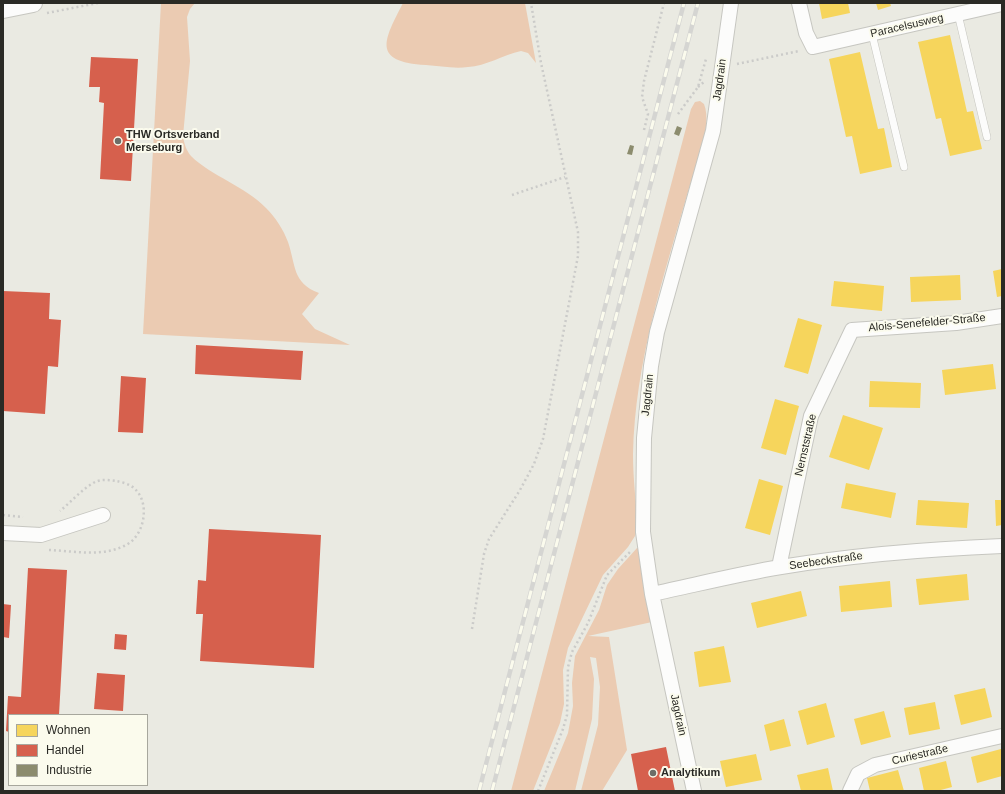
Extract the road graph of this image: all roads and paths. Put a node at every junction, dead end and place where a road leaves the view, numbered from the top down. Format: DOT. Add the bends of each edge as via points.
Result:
graph roads {
  1 [pos="98,3"];
  2 [pos="531,3"];
  3 [pos="664,3"];
  4 [pos="731,3"];
  5 [pos="799,3"];
  6 [pos="1002,4"];
  7 [pos="3,9"];
  8 [pos="36,9"];
  9 [pos="958,14"];
  10 [pos="872,34"];
  11 [pos="813,47"];
  12 [pos="706,56"];
  13 [pos="723,67"];
  14 [pos="698,87"];
  15 [pos="678,114"];
  16 [pos="644,130"];
  17 [pos="987,137"];
  18 [pos="904,167"];
  19 [pos="565,177"];
  20 [pos="512,195"];
  21 [pos="1002,316"];
  22 [pos="852,330"];
  23 [pos="103,515"];
  24 [pos="643,532"];
  25 [pos="3,533"];
  26 [pos="1002,546"];
  27 [pos="780,567"];
  28 [pos="652,594"];
  29 [pos="472,629"];
  30 [pos="1002,736"];
  31 [pos="538,791"];
  32 [pos="694,791"];
  33 [pos="850,791"];
  1 -- 8 [label="path"];
  2 -- 19 [label="path"];
  3 -- 16 [label="path" via="644,81 642,97 648,114"];
  4 -- 13 [label="street, Jagdrain"];
  5 -- 11 [label="street" via="806,33"];
  6 -- 9 [label="street, Paracelsusweg"];
  7 -- 8 [label="street"];
  9 -- 10 [label="street, Paracelsusweg"];
  9 -- 17 [label="lane"];
  10 -- 11 [label="street, Paracelsusweg"];
  10 -- 18 [label="lane"];
  11 -- 13 [label="path"];
  12 -- 14 [label="path"];
  13 -- 14 [label="path"];
  13 -- 24 [label="street, Jagdrain" via="713,131 657,332 651,366 644,438"];
  14 -- 15 [label="path"];
  19 -- 20 [label="path"];
  19 -- 29 [label="path" via="578,232 578,256 543,439 534,464 520,490 489,539 484,554"];
  21 -- 22 [label="street, Alois-Senefelder-Straße" via="956,323"];
  22 -- 27 [label="street, Nernststraße" via="811,416"];
  23 -- 25 [label="street" via="41,535"];
  24 -- 28 [label="street, Jagdrain"];
  24 -- 31 [label="path" via="633,548 607,575 588,623 572,652 568,667 564,729"];
  26 -- 27 [label="street, Seebeckstraße" via="920,550"];
  27 -- 28 [label="street, Seebeckstraße"];
  28 -- 32 [label="street, Jagdrain"];
  30 -- 33 [label="street, Curiestraße" via="875,765 858,774"];
}
